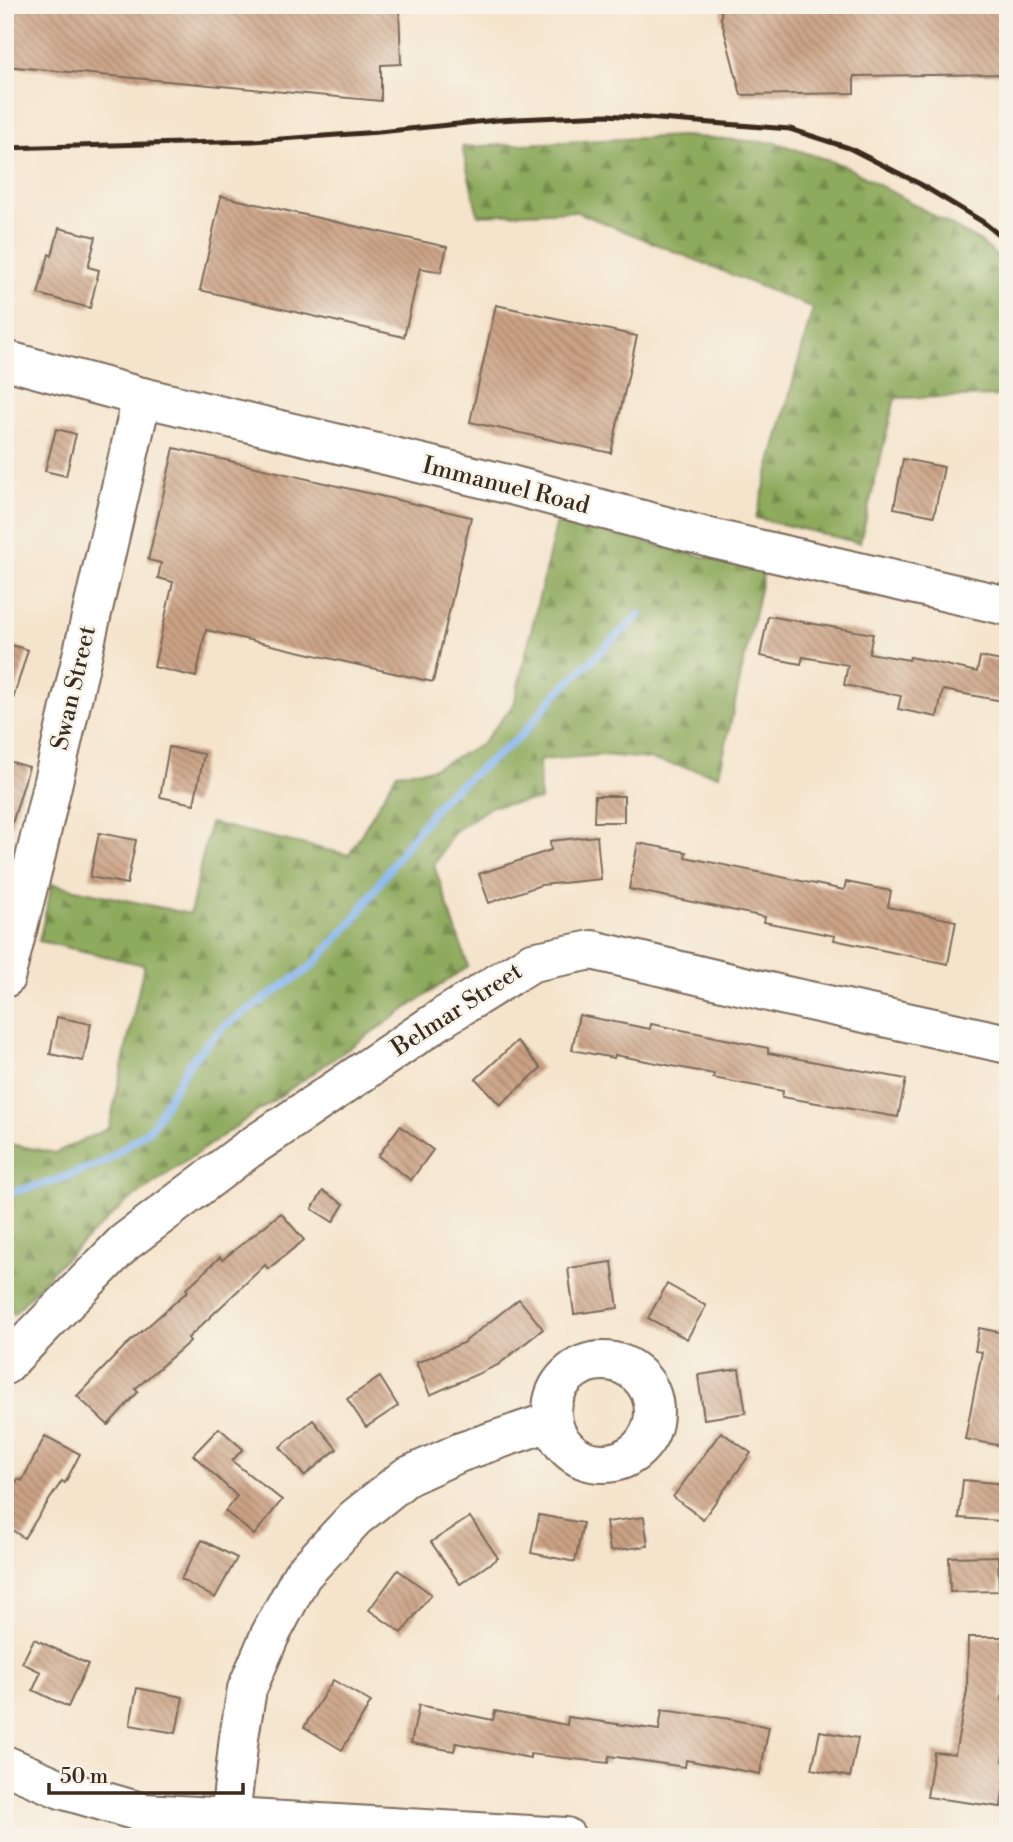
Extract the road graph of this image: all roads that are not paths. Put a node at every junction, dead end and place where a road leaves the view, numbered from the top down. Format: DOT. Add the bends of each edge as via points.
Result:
graph roads {
  1 [pos="5,360"];
  2 [pos="142,397"];
  3 [pos="1008,606"];
  4 [pos="20,855"];
  5 [pos="5,978"];
  6 [pos="1008,1044"];
  7 [pos="5,1365"];
  8 [pos="552,1421"];
  9 [pos="5,1765"];
  10 [pos="229,1827"];
  11 [pos="566,1837"];
  1 -- 2 [label="street, Immanuel Road"];
  2 -- 3 [label="street, Immanuel Road" via="714,539"];
  2 -- 4 [label="street, Swan Street"];
  4 -- 5 [label="street, Swan Street"];
  6 -- 7 [label="street, Belmar Street" via="592,950 532,962 247,1150 124,1243"];
  8 -- 10 [label="street" via="461,1452 406,1477 355,1518 302,1575 247,1689"];
  9 -- 10 [label="street" via="61,1789 144,1813"];
  10 -- 11 [label="street"];
}
